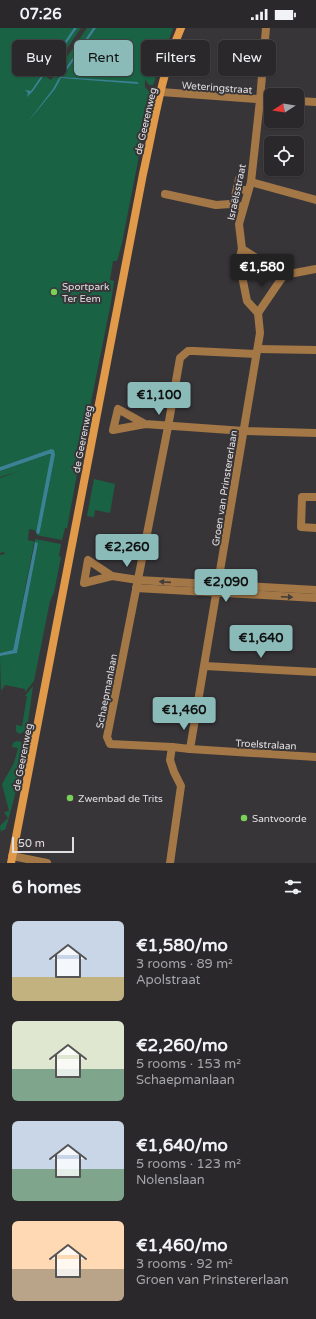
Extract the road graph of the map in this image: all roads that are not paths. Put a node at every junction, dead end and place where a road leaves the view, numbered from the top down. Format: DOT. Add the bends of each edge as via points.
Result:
graph roads {
  1 [pos="181,28"];
  2 [pos="266,28"];
  3 [pos="161,92"];
  4 [pos="260,100"];
  5 [pos="264,100"];
  6 [pos="304,101"];
  7 [pos="316,102"];
  8 [pos="239,179"];
  9 [pos="251,182"];
  10 [pos="237,188"];
  11 [pos="248,191"];
  12 [pos="165,194"];
  13 [pos="234,200"];
  14 [pos="316,200"];
  15 [pos="243,206"];
  16 [pos="242,249"];
  17 [pos="316,269"];
  18 [pos="284,275"];
  19 [pos="258,313"];
  20 [pos="316,350"];
  21 [pos="257,352"];
  22 [pos="145,424"];
  23 [pos="168,427"];
  24 [pos="244,431"];
  25 [pos="316,433"];
  26 [pos="316,497"];
  27 [pos="316,528"];
  28 [pos="112,576"];
  29 [pos="137,584"];
  30 [pos="217,589"];
  31 [pos="316,590"];
  32 [pos="316,598"];
  33 [pos="205,666"];
  34 [pos="316,672"];
  35 [pos="172,748"];
  36 [pos="190,749"];
  37 [pos="316,756"];
  38 [pos="11,860"];
  39 [pos="47,863"];
  40 [pos="170,863"];
  1 -- 3 [label="main road, de Geerenweg"];
  2 -- 4 [label="street, Israëlsstraat"];
  3 -- 4 [label="street, Weteringstraat"];
  3 -- 38 [label="main road, de Geerenweg" via="124,268"];
  4 -- 5 [label="street, Weteringstraat"];
  4 -- 9 [label="street, Israëlsstraat"];
  6 -- 7 [label="street"];
  8 -- 10 [label="street"];
  9 -- 11 [label="street, Israëlsstraat"];
  9 -- 14 [label="street"];
  10 -- 11 [label="street"];
  10 -- 13 [label="street"];
  11 -- 15 [label="street, Israëlsstraat"];
  12 -- 15 [label="street" via="216,205"];
  15 -- 16 [label="street, Israëlsstraat" via="239,224"];
  16 -- 18 [label="street"];
  16 -- 19 [label="street, Israëlsstraat" via="239,261 247,301"];
  17 -- 18 [label="street"];
  18 -- 19 [label="street"];
  19 -- 21 [label="street" via="260,333"];
  20 -- 21 [label="street"];
  21 -- 23 [label="street, Schaepmanlaan" via="188,351 180,358"];
  21 -- 24 [label="street, Groen van Prinstererlaan"];
  22 -- 23 [label="street"];
  23 -- 24 [label="street"];
  23 -- 29 [label="street, Schaepmanlaan"];
  24 -- 25 [label="street"];
  24 -- 30 [label="street, Groen van Prinstererlaan"];
  26 -- 27 [label="street" via="302,497 301,527"];
  28 -- 29 [label="street"];
  29 -- 30 [label="street"];
  29 -- 35 [label="street, Schaepmanlaan" via="107,737 110,744"];
  30 -- 31 [label="street"];
  30 -- 32 [label="street, one-way"];
  30 -- 33 [label="street, Groen van Prinstererlaan"];
  33 -- 34 [label="street"];
  33 -- 36 [label="street, Groen van Prinstererlaan"];
  35 -- 36 [label="street"];
  35 -- 40 [label="street" via="170,760 181,786"];
  36 -- 37 [label="street, Troelstralaan"];
  38 -- 39 [label="street"];
}
